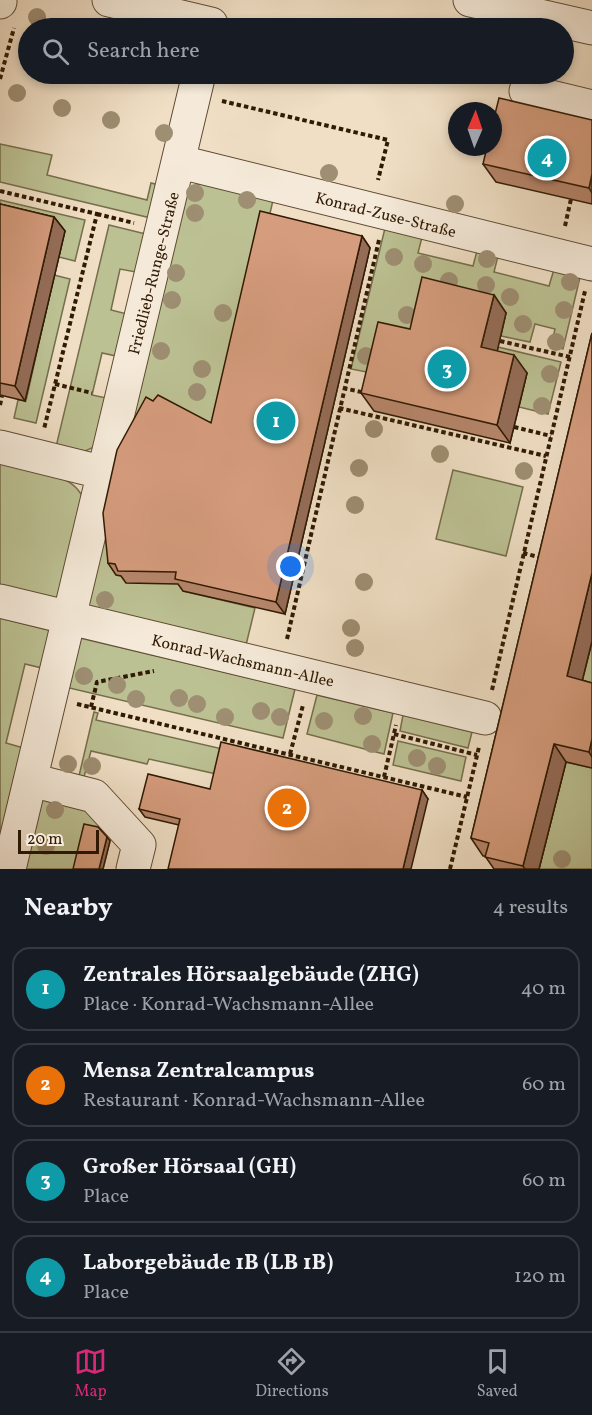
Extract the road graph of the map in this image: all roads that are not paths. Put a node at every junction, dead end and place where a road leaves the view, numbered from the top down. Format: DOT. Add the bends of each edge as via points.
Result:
graph roads {
  1 [pos="109,0"];
  2 [pos="470,0"];
  3 [pos="196,15"];
  4 [pos="548,18"];
  5 [pos="574,24"];
  6 [pos="592,28"];
  7 [pos="197,84"];
  8 [pos="526,91"];
  9 [pos="592,107"];
  10 [pos="180,162"];
  11 [pos="592,264"];
  12 [pos="0,447"];
  13 [pos="105,473"];
  14 [pos="0,601"];
  15 [pos="71,618"];
  16 [pos="485,718"];
  17 [pos="31,780"];
  18 [pos="9,869"];
  19 [pos="133,869"];
  1 -- 3 [label="street"];
  2 -- 4 [label="street"];
  5 -- 6 [label="street"];
  7 -- 10 [label="street, Friedlieb-Runge-Straße"];
  8 -- 9 [label="street"];
  10 -- 11 [label="street, Konrad-Zuse-Straße"];
  10 -- 13 [label="street, Friedlieb-Runge-Straße"];
  12 -- 13 [label="street"];
  13 -- 15 [label="street, Friedlieb-Runge-Straße"];
  14 -- 15 [label="street, Konrad-Wachsmann-Allee"];
  15 -- 16 [label="street, Konrad-Wachsmann-Allee"];
  15 -- 17 [label="street, Friedlieb-Runge-Straße"];
  17 -- 18 [label="street, Friedlieb-Runge-Straße"];
  17 -- 19 [label="street" via="94,796 139,844"];
}
